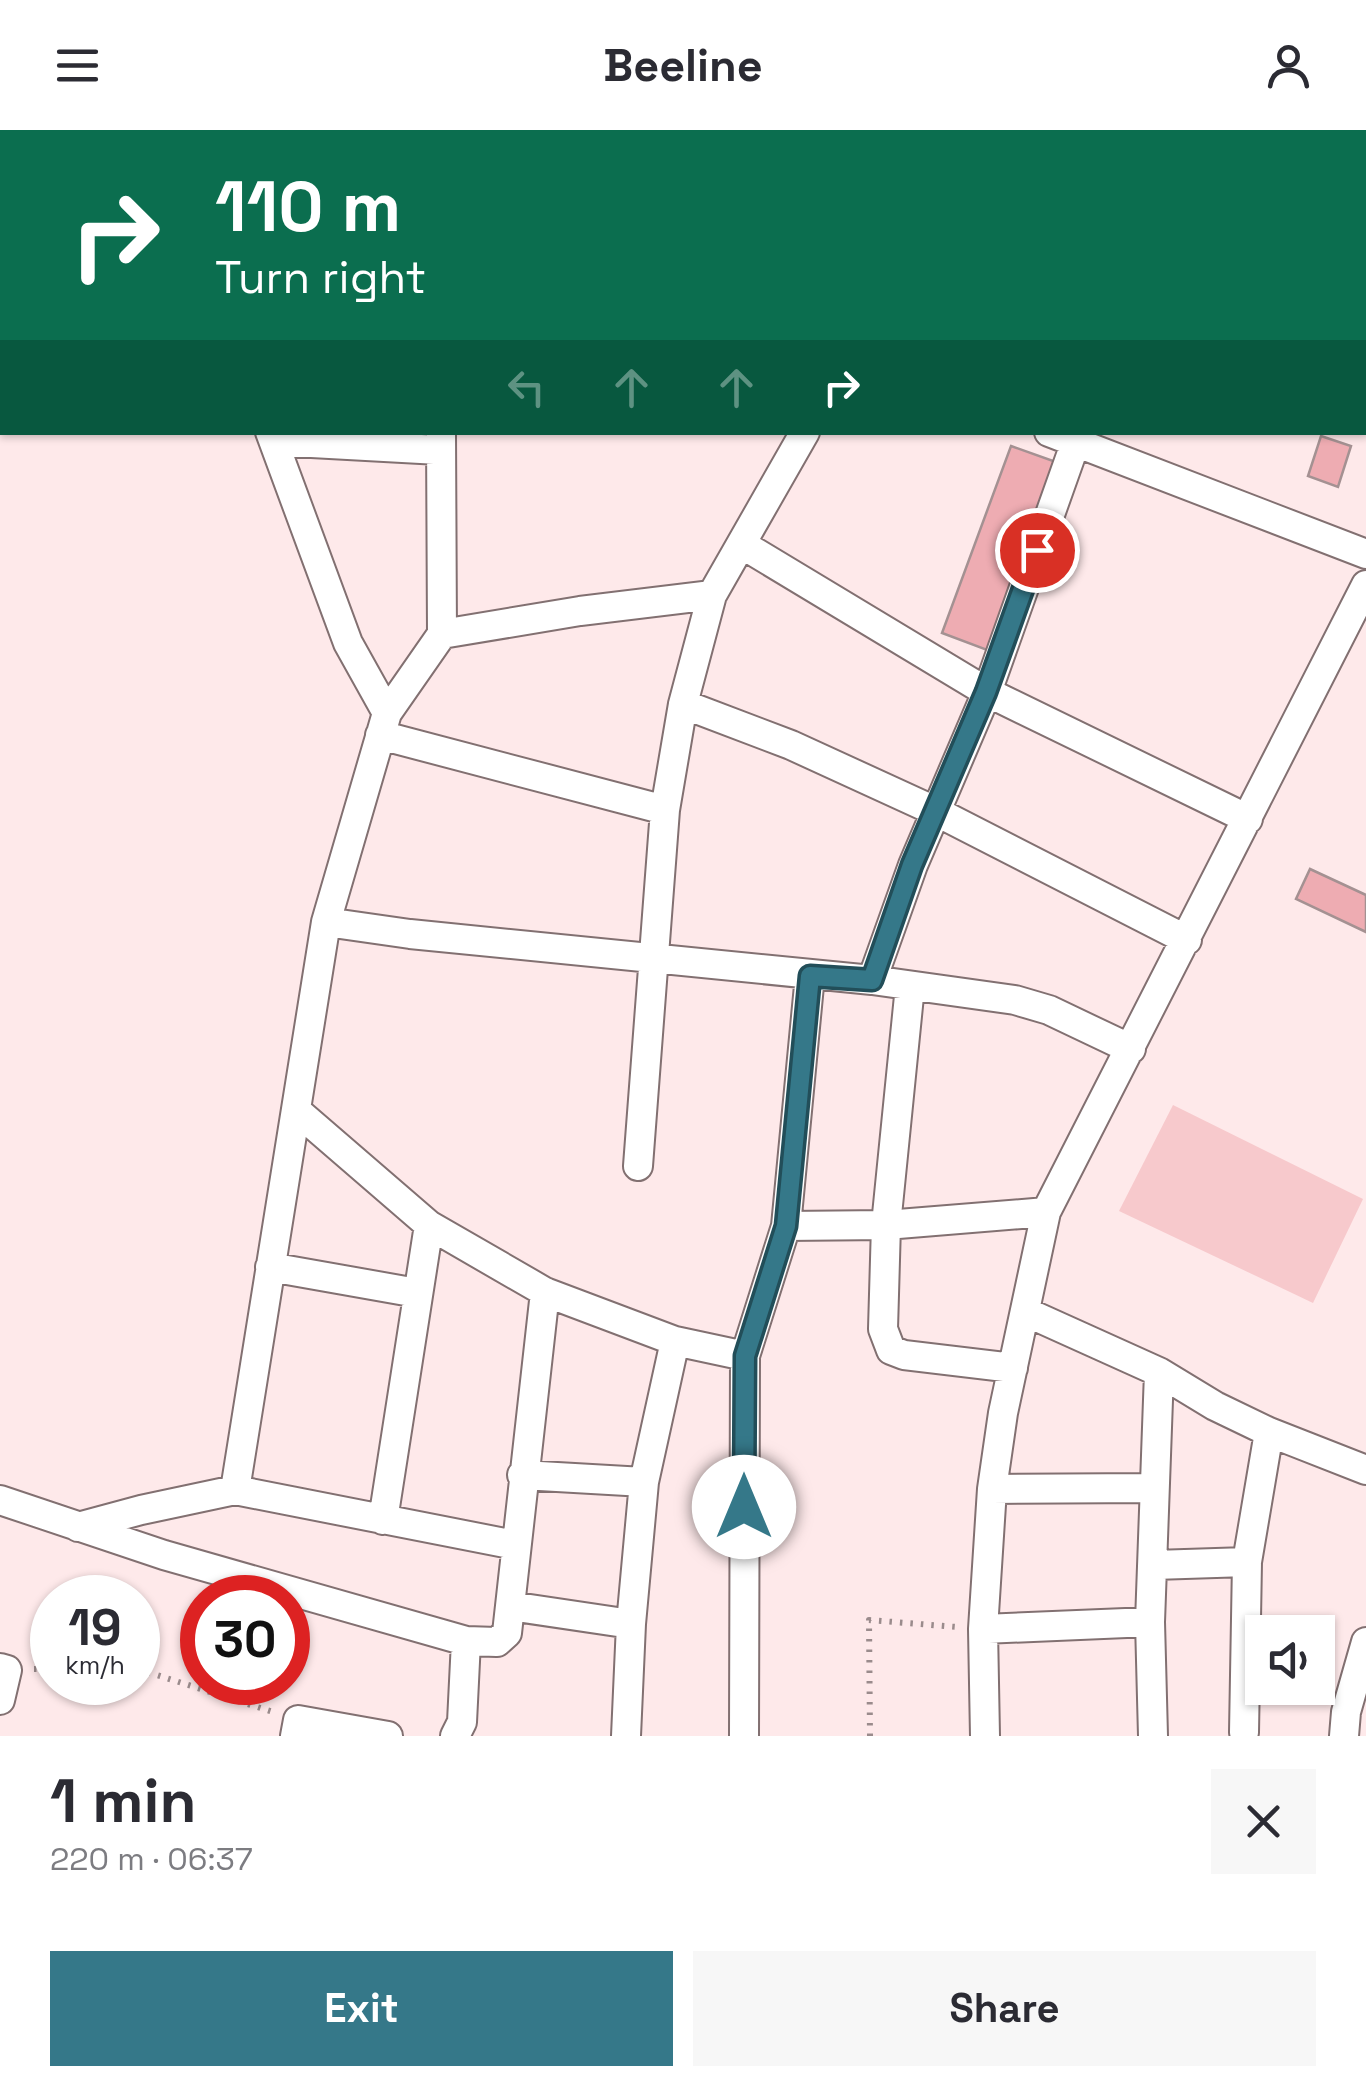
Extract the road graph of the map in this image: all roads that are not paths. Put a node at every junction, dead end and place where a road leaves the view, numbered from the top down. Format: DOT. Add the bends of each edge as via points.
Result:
graph roads {
  1 [pos="803,435"];
  2 [pos="272,436"];
  3 [pos="1062,438"];
  4 [pos="440,441"];
  5 [pos="742,545"];
  6 [pos="1366,554"];
  7 [pos="1366,585"];
  8 [pos="712,595"];
  9 [pos="442,634"];
  10 [pos="986,692"];
  11 [pos="683,704"];
  12 [pos="383,724"];
  13 [pos="665,810"];
  14 [pos="935,811"];
  15 [pos="1248,818"];
  16 [pos="326,922"];
  17 [pos="1187,940"];
  18 [pos="656,960"];
  19 [pos="810,976"];
  20 [pos="872,980"];
  21 [pos="910,986"];
  22 [pos="1131,1049"];
  23 [pos="297,1111"];
  24 [pos="638,1166"];
  25 [pos="1046,1212"];
  26 [pos="429,1225"];
  27 [pos="886,1225"];
  28 [pos="786,1226"];
  29 [pos="270,1266"];
  30 [pos="544,1292"];
  31 [pos="417,1293"];
  32 [pos="1026,1312"];
  33 [pos="675,1341"];
  34 [pos="745,1356"];
  35 [pos="1013,1368"];
  36 [pos="1158,1372"];
  37 [pos="1268,1432"];
  38 [pos="1366,1470"];
  39 [pos="522,1475"];
  40 [pos="644,1482"];
  41 [pos="1154,1488"];
  42 [pos="992,1489"];
  43 [pos="234,1490"];
  44 [pos="0,1500"];
  45 [pos="382,1520"];
  46 [pos="78,1527"];
  47 [pos="515,1546"];
  48 [pos="1247,1562"];
  49 [pos="1154,1566"];
  50 [pos="510,1606"];
  51 [pos="1150,1622"];
  52 [pos="631,1624"];
  53 [pos="983,1629"];
  54 [pos="466,1641"];
  55 [pos="1366,1642"];
  56 [pos="0,1668"];
  57 [pos="0,1700"];
  58 [pos="296,1728"];
  59 [pos="1244,1732"];
  60 [pos="388,1736"];
  61 [pos="455,1736"];
  62 [pos="626,1736"];
  63 [pos="744,1736"];
  64 [pos="985,1736"];
  65 [pos="1153,1736"];
  66 [pos="1344,1736"];
  1 -- 5 [label="street"];
  2 -- 4 [label="street"];
  2 -- 12 [label="street"];
  3 -- 6 [label="street"];
  3 -- 10 [label="street"];
  4 -- 9 [label="street"];
  5 -- 8 [label="street"];
  5 -- 10 [label="street"];
  7 -- 15 [label="street"];
  8 -- 9 [label="street"];
  8 -- 11 [label="street"];
  9 -- 12 [label="street"];
  10 -- 14 [label="street"];
  10 -- 15 [label="street"];
  11 -- 13 [label="street"];
  11 -- 14 [label="street"];
  12 -- 13 [label="street"];
  12 -- 16 [label="street"];
  13 -- 18 [label="street"];
  14 -- 17 [label="street"];
  14 -- 20 [label="street"];
  15 -- 17 [label="street"];
  16 -- 18 [label="street"];
  16 -- 23 [label="street"];
  17 -- 22 [label="street"];
  18 -- 19 [label="street"];
  18 -- 24 [label="street"];
  19 -- 20 [label="street"];
  19 -- 28 [label="street"];
  20 -- 21 [label="street"];
  21 -- 22 [label="street" via="1015,1000"];
  21 -- 27 [label="street"];
  22 -- 25 [label="street"];
  23 -- 26 [label="street"];
  23 -- 29 [label="street"];
  25 -- 27 [label="street"];
  25 -- 32 [label="street"];
  26 -- 30 [label="street"];
  26 -- 31 [label="street"];
  27 -- 28 [label="street"];
  27 -- 35 [label="street" via="883,1329 891,1350"];
  28 -- 34 [label="street"];
  29 -- 31 [label="street"];
  29 -- 43 [label="street"];
  30 -- 33 [label="street"];
  30 -- 39 [label="street"];
  31 -- 45 [label="street"];
  32 -- 35 [label="street"];
  32 -- 36 [label="street"];
  33 -- 34 [label="street"];
  33 -- 40 [label="street"];
  34 -- 63 [label="street"];
  35 -- 42 [label="street"];
  36 -- 37 [label="street"];
  36 -- 41 [label="street"];
  37 -- 38 [label="street"];
  37 -- 48 [label="street"];
  39 -- 40 [label="street"];
  39 -- 47 [label="street"];
  40 -- 52 [label="street"];
  41 -- 42 [label="street"];
  41 -- 49 [label="street"];
  42 -- 53 [label="street"];
  43 -- 45 [label="street"];
  43 -- 46 [label="street"];
  44 -- 46 [label="street"];
  45 -- 47 [label="street"];
  46 -- 54 [label="street"];
  47 -- 50 [label="street"];
  48 -- 49 [label="street"];
  48 -- 59 [label="street"];
  49 -- 51 [label="street"];
  50 -- 52 [label="street"];
  50 -- 54 [label="street" via="501,1640"];
  51 -- 53 [label="street"];
  51 -- 65 [label="street"];
  52 -- 62 [label="street"];
  53 -- 64 [label="street"];
  54 -- 61 [label="street" via="462,1722"];
  55 -- 66 [label="street"];
  56 -- 57 [label="street" via="7,1670"];
  58 -- 60 [label="street"];
}
